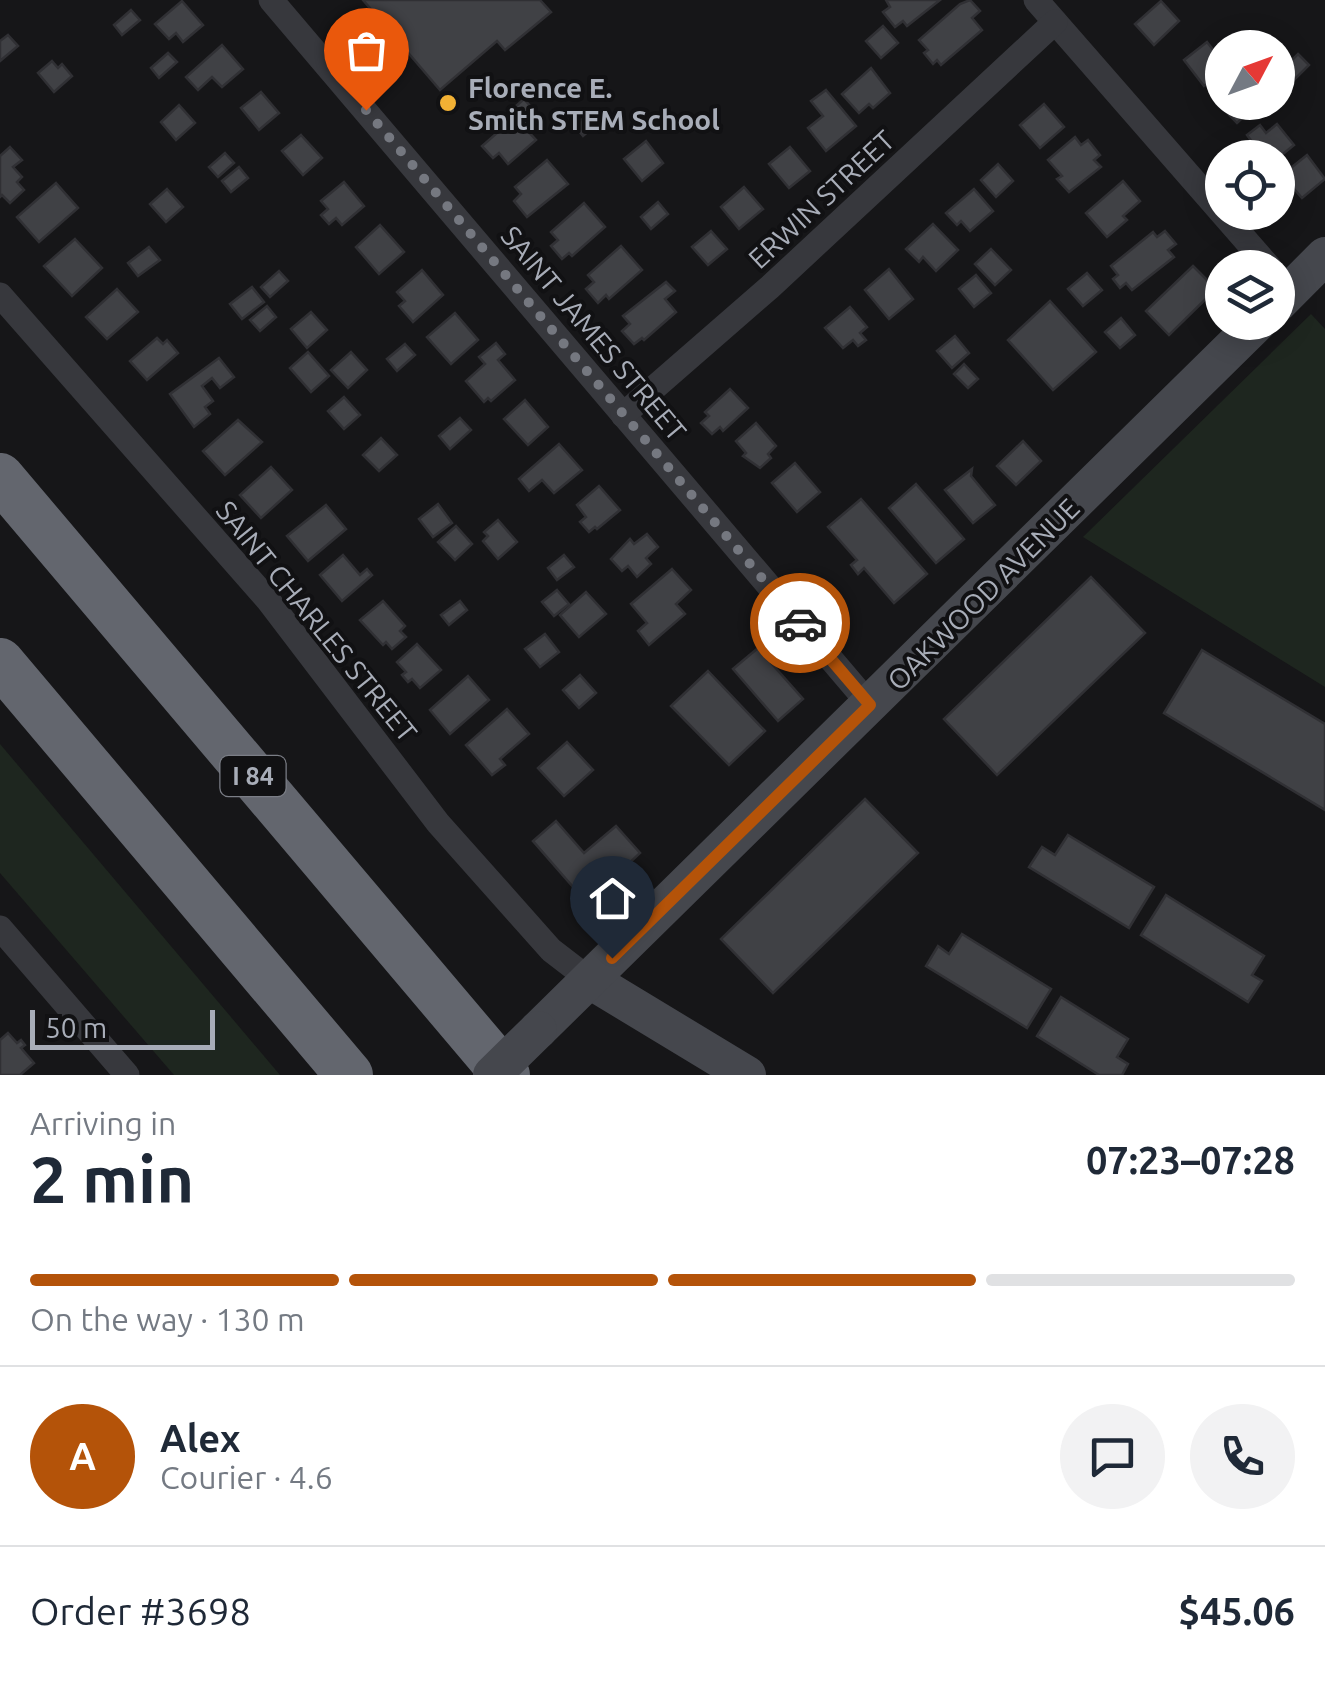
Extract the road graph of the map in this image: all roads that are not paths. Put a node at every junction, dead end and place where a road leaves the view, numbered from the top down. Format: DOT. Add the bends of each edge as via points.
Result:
graph roads {
  1 [pos="272,0"];
  2 [pos="1036,0"];
  3 [pos="1054,22"];
  4 [pos="1250,250"];
  5 [pos="1325,256"];
  6 [pos="1295,274"];
  7 [pos="0,295"];
  8 [pos="1240,340"];
  9 [pos="623,415"];
  10 [pos="0,477"];
  11 [pos="0,662"];
  12 [pos="870,705"];
  13 [pos="0,928"];
  14 [pos="590,980"];
  15 [pos="126,1075"];
  16 [pos="350,1075"];
  17 [pos="492,1075"];
  18 [pos="506,1075"];
  19 [pos="748,1075"];
  1 -- 9 [label="street, SAINT JAMES STREET"];
  2 -- 3 [label="street"];
  3 -- 4 [label="street"];
  3 -- 9 [label="street, ERWIN STREET"];
  5 -- 6 [label="street"];
  7 -- 14 [label="street, SAINT CHARLES STREET" via="268,600 438,823 551,950"];
  8 -- 12 [label="street, OAKWOOD AVENUE"];
  9 -- 12 [label="street, SAINT JAMES STREET"];
  10 -- 18 [label="highway, I 84"];
  11 -- 16 [label="highway"];
  12 -- 14 [label="street, OAKWOOD AVENUE"];
  13 -- 15 [label="street"];
  14 -- 17 [label="street, OAKWOOD AVENUE, bridge"];
  14 -- 19 [label="street"];
}
